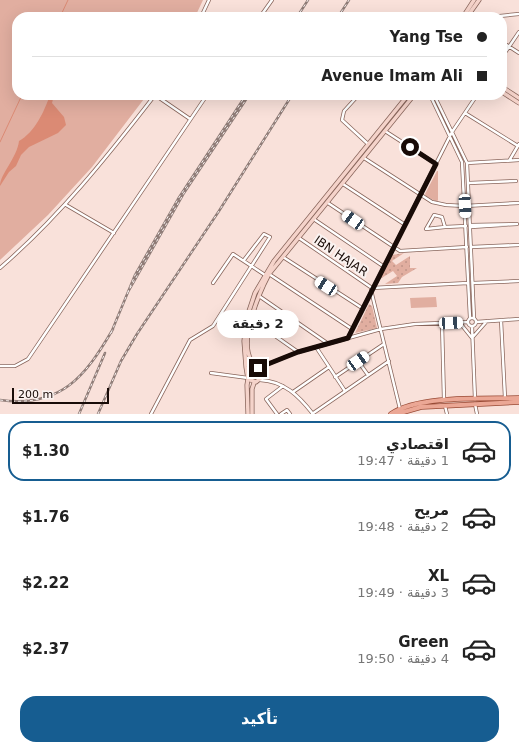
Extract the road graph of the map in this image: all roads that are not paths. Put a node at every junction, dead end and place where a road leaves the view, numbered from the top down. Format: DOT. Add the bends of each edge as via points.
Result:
graph roads {
  1 [pos="209,0"];
  2 [pos="272,0"];
  3 [pos="474,0"];
  4 [pos="479,0"];
  5 [pos="203,12"];
  6 [pos="264,12"];
  7 [pos="466,12"];
  8 [pos="471,12"];
  9 [pos="519,14"];
  10 [pos="507,15"];
  11 [pos="519,32"];
  12 [pos="509,46"];
  13 [pos="507,49"];
  14 [pos="519,53"];
  15 [pos="507,90"];
  16 [pos="507,95"];
  17 [pos="519,98"];
  18 [pos="151,100"];
  19 [pos="162,100"];
  20 [pos="203,100"];
  21 [pos="354,100"];
  22 [pos="404,100"];
  23 [pos="410,100"];
  24 [pos="432,100"];
  25 [pos="436,100"];
  26 [pos="473,100"];
  27 [pos="519,103"];
  28 [pos="465,113"];
  29 [pos="190,119"];
  30 [pos="385,131"];
  31 [pos="452,132"];
  32 [pos="450,136"];
  33 [pos="369,144"];
  34 [pos="518,145"];
  35 [pos="364,158"];
  36 [pos="519,160"];
  37 [pos="508,161"];
  38 [pos="466,163"];
  39 [pos="436,164"];
  40 [pos="516,181"];
  41 [pos="468,183"];
  42 [pos="343,184"];
  43 [pos="420,195"];
  44 [pos="328,203"];
  45 [pos="519,203"];
  46 [pos="66,205"];
  47 [pos="470,205"];
  48 [pos="465,206"];
  49 [pos="314,220"];
  50 [pos="404,224"];
  51 [pos="466,226"];
  52 [pos="471,226"];
  53 [pos="445,227"];
  54 [pos="114,233"];
  55 [pos="299,238"];
  56 [pos="519,245"];
  57 [pos="471,246"];
  58 [pos="393,247"];
  59 [pos="467,247"];
  60 [pos="283,257"];
  61 [pos="244,260"];
  62 [pos="252,266"];
  63 [pos="383,266"];
  64 [pos="0,268"];
  65 [pos="268,274"];
  66 [pos="519,281"];
  67 [pos="213,283"];
  68 [pos="468,283"];
  69 [pos="473,283"];
  70 [pos="372,289"];
  71 [pos="258,295"];
  72 [pos="362,308"];
  73 [pos="470,318"];
  74 [pos="251,319"];
  75 [pos="519,319"];
  76 [pos="475,320"];
  77 [pos="502,320"];
  78 [pos="486,321"];
  79 [pos="459,322"];
  80 [pos="468,322"];
  81 [pos="442,323"];
  82 [pos="472,326"];
  83 [pos="381,329"];
  84 [pos="352,330"];
  85 [pos="348,338"];
  86 [pos="472,338"];
  87 [pos="327,344"];
  88 [pos="385,344"];
  89 [pos="316,347"];
  90 [pos="298,352"];
  91 [pos="358,361"];
  92 [pos="389,361"];
  93 [pos="0,366"];
  94 [pos="329,368"];
  95 [pos="260,371"];
  96 [pos="211,373"];
  97 [pos="368,375"];
  98 [pos="248,376"];
  99 [pos="335,377"];
  100 [pos="260,380"];
  101 [pos="267,381"];
  102 [pos="254,383"];
  103 [pos="284,386"];
  104 [pos="345,391"];
  105 [pos="293,392"];
  106 [pos="505,398"];
  107 [pos="519,398"];
  108 [pos="444,401"];
  109 [pos="475,402"];
  110 [pos="519,402"];
  111 [pos="445,406"];
  112 [pos="414,408"];
  113 [pos="400,409"];
  114 [pos="152,414"];
  115 [pos="248,414"];
  116 [pos="252,414"];
  117 [pos="277,414"];
  118 [pos="282,414"];
  119 [pos="290,414"];
  120 [pos="312,414"];
  121 [pos="391,414"];
  122 [pos="397,414"];
  123 [pos="417,414"];
  124 [pos="447,414"];
  125 [pos="477,414"];
  1 -- 5 [label="street"];
  2 -- 6 [label="street"];
  3 -- 7 [label="street"];
  4 -- 8 [label="street"];
  9 -- 10 [label="street"];
  11 -- 12 [label="street"];
  12 -- 13 [label="street"];
  12 -- 14 [label="street"];
  15 -- 17 [label="street"];
  16 -- 27 [label="street"];
  18 -- 46 [label="street" via="106,159"];
  19 -- 29 [label="street"];
  20 -- 29 [label="street"];
  21 -- 33 [label="street" via="344,111 342,120"];
  22 -- 33 [label="street"];
  23 -- 30 [label="street"];
  24 -- 32 [label="street"];
  25 -- 31 [label="street"];
  26 -- 28 [label="street"];
  28 -- 31 [label="street"];
  28 -- 34 [label="street"];
  29 -- 54 [label="street"];
  30 -- 35 [label="street"];
  30 -- 39 [label="street"];
  31 -- 32 [label="street"];
  31 -- 38 [label="street"];
  32 -- 39 [label="street"];
  32 -- 48 [label="street" via="462,162"];
  33 -- 65 [label="street" via="274,261"];
  34 -- 37 [label="street"];
  35 -- 42 [label="street"];
  35 -- 43 [label="street"];
  36 -- 37 [label="street"];
  37 -- 38 [label="street"];
  38 -- 41 [label="street"];
  39 -- 43 [label="street"];
  40 -- 41 [label="street"];
  41 -- 47 [label="street"];
  42 -- 44 [label="street"];
  42 -- 50 [label="street"];
  43 -- 48 [label="street" via="432,202"];
  43 -- 50 [label="street"];
  44 -- 49 [label="street"];
  44 -- 58 [label="street"];
  45 -- 47 [label="street"];
  46 -- 54 [label="street"];
  46 -- 64 [label="street"];
  47 -- 48 [label="street"];
  47 -- 52 [label="street"];
  48 -- 51 [label="street"];
  49 -- 55 [label="street"];
  49 -- 63 [label="street"];
  50 -- 58 [label="street"];
  51 -- 53 [label="street"];
  51 -- 59 [label="street"];
  52 -- 52 [label="street" via="517,223"];
  52 -- 57 [label="street"];
  53 -- 53 [label="street" via="442,217 434,215 426,229"];
  54 -- 93 [label="street" via="28,359 15,366"];
  55 -- 60 [label="street"];
  55 -- 70 [label="street, IBN HAJAR"];
  56 -- 57 [label="street"];
  57 -- 69 [label="street"];
  58 -- 59 [label="street" via="400,251"];
  58 -- 63 [label="street"];
  59 -- 68 [label="street"];
  60 -- 65 [label="street"];
  60 -- 72 [label="street"];
  61 -- 62 [label="street"];
  61 -- 62 [label="street" via="264,234 270,236"];
  61 -- 67 [label="street" via="232,254"];
  62 -- 65 [label="street"];
  62 -- 114 [label="street" via="213,326 190,340"];
  63 -- 70 [label="street"];
  65 -- 71 [label="street"];
  65 -- 84 [label="street"];
  65 -- 98 [label="street" via="255,293 247,317 244,341"];
  66 -- 69 [label="street"];
  68 -- 70 [label="street"];
  68 -- 73 [label="street"];
  69 -- 76 [label="street"];
  70 -- 72 [label="street"];
  70 -- 83 [label="street"];
  71 -- 74 [label="street"];
  71 -- 87 [label="street"];
  72 -- 84 [label="street"];
  73 -- 76 [label="street"];
  73 -- 80 [label="street"];
  74 -- 90 [label="street"];
  74 -- 95 [label="street" via="249,357"];
  75 -- 77 [label="street"];
  76 -- 78 [label="street"];
  76 -- 82 [label="street"];
  77 -- 78 [label="street"];
  77 -- 106 [label="street"];
  78 -- 86 [label="street"];
  79 -- 80 [label="street"];
  79 -- 81 [label="street"];
  79 -- 86 [label="street"];
  80 -- 82 [label="street"];
  81 -- 83 [label="street"];
  81 -- 108 [label="street"];
  82 -- 86 [label="street"];
  83 -- 85 [label="street"];
  83 -- 88 [label="street"];
  84 -- 85 [label="street"];
  85 -- 87 [label="street"];
  86 -- 109 [label="street"];
  87 -- 89 [label="street"];
  88 -- 91 [label="street"];
  88 -- 92 [label="street"];
  89 -- 90 [label="street"];
  89 -- 94 [label="street"];
  90 -- 95 [label="street" via="267,364"];
  91 -- 97 [label="street"];
  91 -- 99 [label="street"];
  92 -- 97 [label="street"];
  92 -- 113 [label="street"];
  94 -- 99 [label="street"];
  94 -- 105 [label="street"];
  95 -- 98 [label="street" via="252,368"];
  95 -- 100 [label="street"];
  95 -- 101 [label="street"];
  96 -- 98 [label="street" via="243,378"];
  97 -- 104 [label="street"];
  98 -- 102 [label="street"];
  98 -- 115 [label="street"];
  99 -- 104 [label="street"];
  100 -- 101 [label="street"];
  100 -- 102 [label="street"];
  101 -- 103 [label="street"];
  102 -- 116 [label="street"];
  103 -- 105 [label="street"];
  103 -- 117 [label="street" via="266,398"];
  104 -- 120 [label="street"];
  105 -- 120 [label="street"];
  106 -- 107 [label="main road"];
  106 -- 109 [label="main road"];
  108 -- 109 [label="main road"];
  108 -- 113 [label="main road" via="416,403"];
  109 -- 110 [label="main road"];
  109 -- 111 [label="main road"];
  109 -- 125 [label="street"];
  111 -- 112 [label="main road"];
  111 -- 124 [label="street"];
  112 -- 122 [label="main road"];
  112 -- 123 [label="street"];
  113 -- 121 [label="main road"];
  118 -- 119 [label="street" via="287,410"];
}
